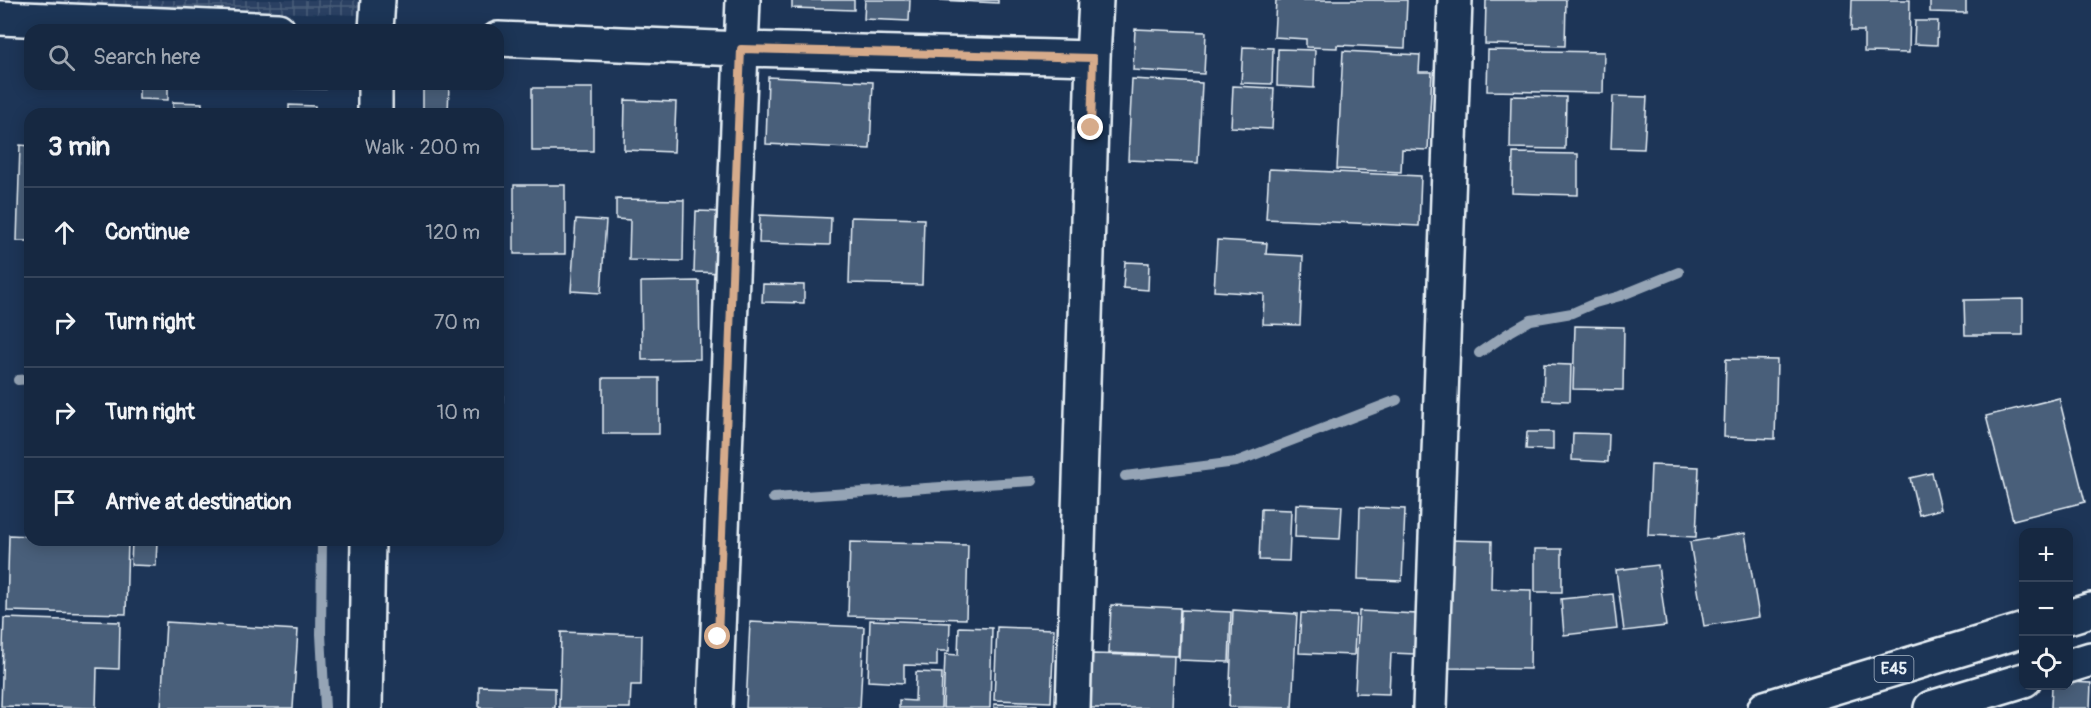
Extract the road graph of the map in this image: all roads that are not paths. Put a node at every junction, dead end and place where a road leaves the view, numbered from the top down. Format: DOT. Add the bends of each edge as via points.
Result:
graph roads {
  1 [pos="378,0"];
  2 [pos="743,0"];
  3 [pos="1096,0"];
  4 [pos="1455,0"];
  5 [pos="0,18"];
  6 [pos="139,24"];
  7 [pos="376,24"];
  8 [pos="504,39"];
  9 [pos="741,49"];
  10 [pos="1093,58"];
  11 [pos="375,90"];
  12 [pos="375,108"];
  13 [pos="368,546"];
  14 [pos="2091,610"];
  15 [pos="2073,615"];
  16 [pos="2019,632"];
  17 [pos="2091,659"];
  18 [pos="2073,664"];
  19 [pos="2019,682"];
  20 [pos="365,708"];
  21 [pos="715,708"];
  22 [pos="1073,708"];
  23 [pos="1430,708"];
  24 [pos="1765,708"];
  25 [pos="1931,708"];
  1 -- 7 [label="main road"];
  2 -- 9 [label="main road"];
  3 -- 10 [label="main road"];
  4 -- 23 [label="main road"];
  5 -- 6 [label="main road"];
  8 -- 9 [label="main road"];
  9 -- 10 [label="main road"];
  9 -- 21 [label="main road"];
  10 -- 22 [label="main road"];
  11 -- 12 [label="main road"];
  13 -- 20 [label="main road"];
  14 -- 15 [label="main road"];
  16 -- 24 [label="main road, E45"];
  17 -- 18 [label="main road"];
  19 -- 25 [label="main road"];
}
